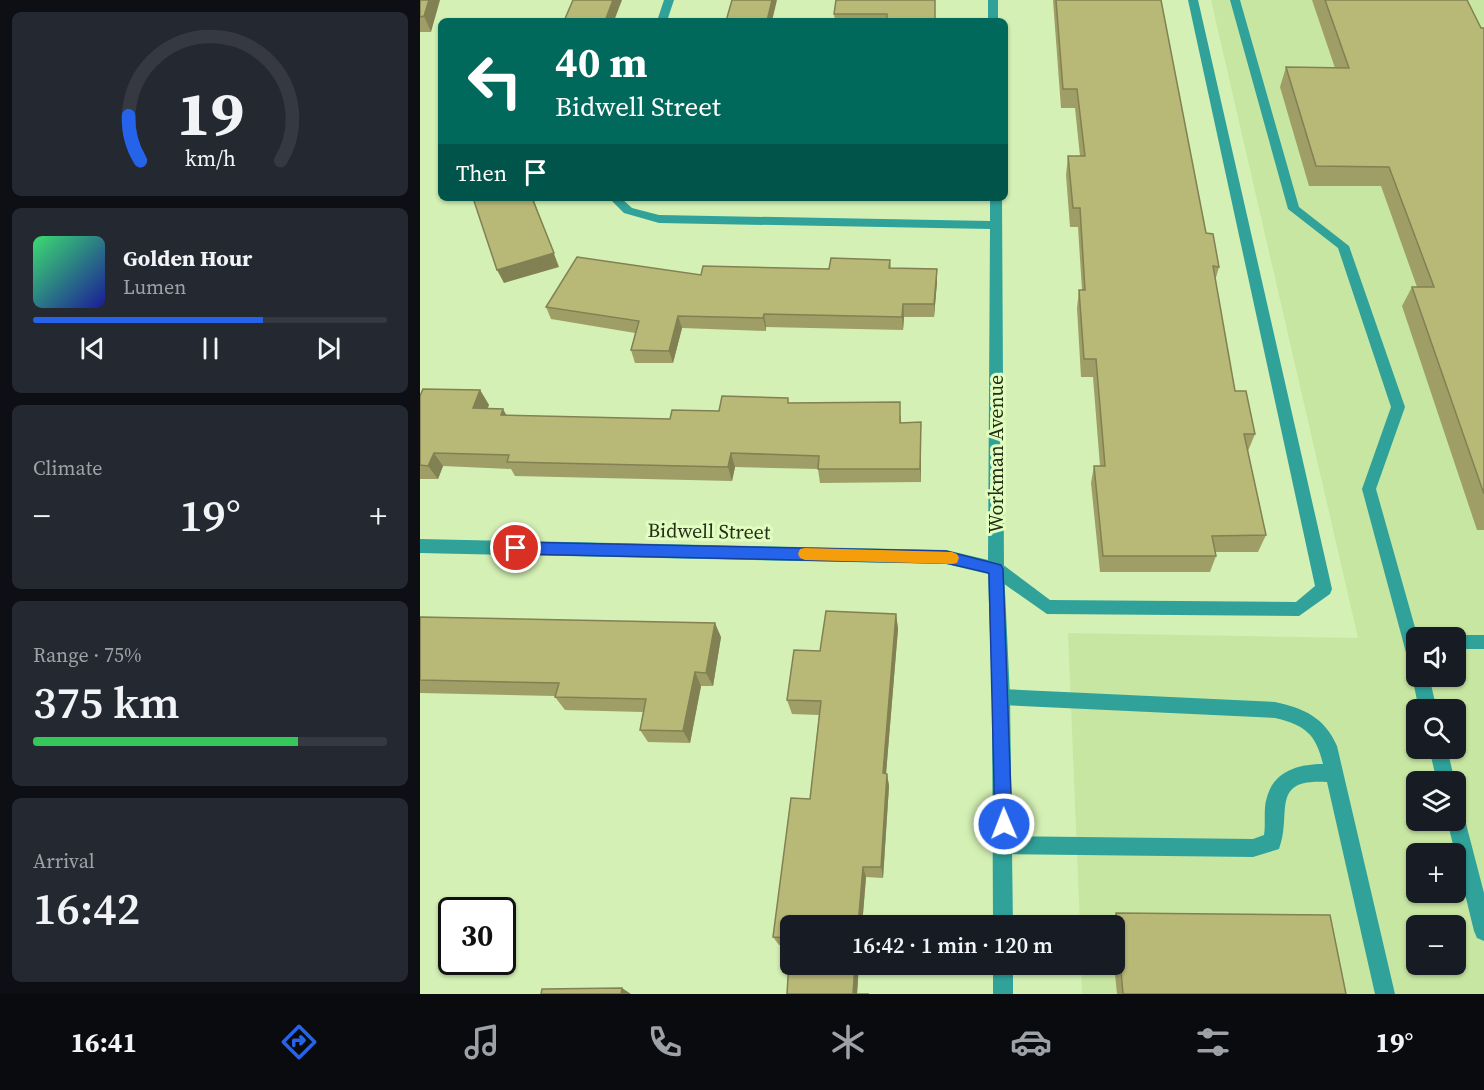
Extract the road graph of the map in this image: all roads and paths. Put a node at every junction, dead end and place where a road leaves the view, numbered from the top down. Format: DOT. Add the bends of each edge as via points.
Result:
graph roads {
  1 [pos="669,0"];
  2 [pos="993,0"];
  3 [pos="1192,0"];
  4 [pos="1235,0"];
  5 [pos="663,18"];
  6 [pos="993,18"];
  7 [pos="617,201"];
  8 [pos="996,201"];
  9 [pos="996,225"];
  10 [pos="420,546"];
  11 [pos="996,569"];
  12 [pos="1410,627"];
  13 [pos="1466,642"];
  14 [pos="1484,642"];
  15 [pos="1001,697"];
  16 [pos="1334,774"];
  17 [pos="1459,831"];
  18 [pos="1004,845"];
  19 [pos="1003,915"];
  20 [pos="1484,931"];
  21 [pos="1003,975"];
  22 [pos="1003,994"];
  23 [pos="1385,994"];
  1 -- 5 [label="street"];
  2 -- 6 [label="street"];
  3 -- 11 [label="street" via="1324,589 1299,609 1047,607"];
  4 -- 12 [label="street" via="1294,209 1343,246 1398,407 1368,489"];
  7 -- 9 [label="street" via="635,214 659,219"];
  8 -- 9 [label="street, Workman Avenue"];
  9 -- 11 [label="street, Workman Avenue"];
  10 -- 11 [label="street, Bidwell Street" via="946,557"];
  11 -- 15 [label="street, Workman Avenue"];
  13 -- 14 [label="street"];
  15 -- 16 [label="street" via="1275,710 1300,716 1319,729 1328,746"];
  15 -- 18 [label="street, Workman Avenue"];
  16 -- 18 [label="street" via="1314,771 1295,775 1279,788 1272,842 1253,848"];
  16 -- 23 [label="street"];
  17 -- 20 [label="street"];
  18 -- 19 [label="street, Workman Avenue"];
  21 -- 22 [label="street"];
}
